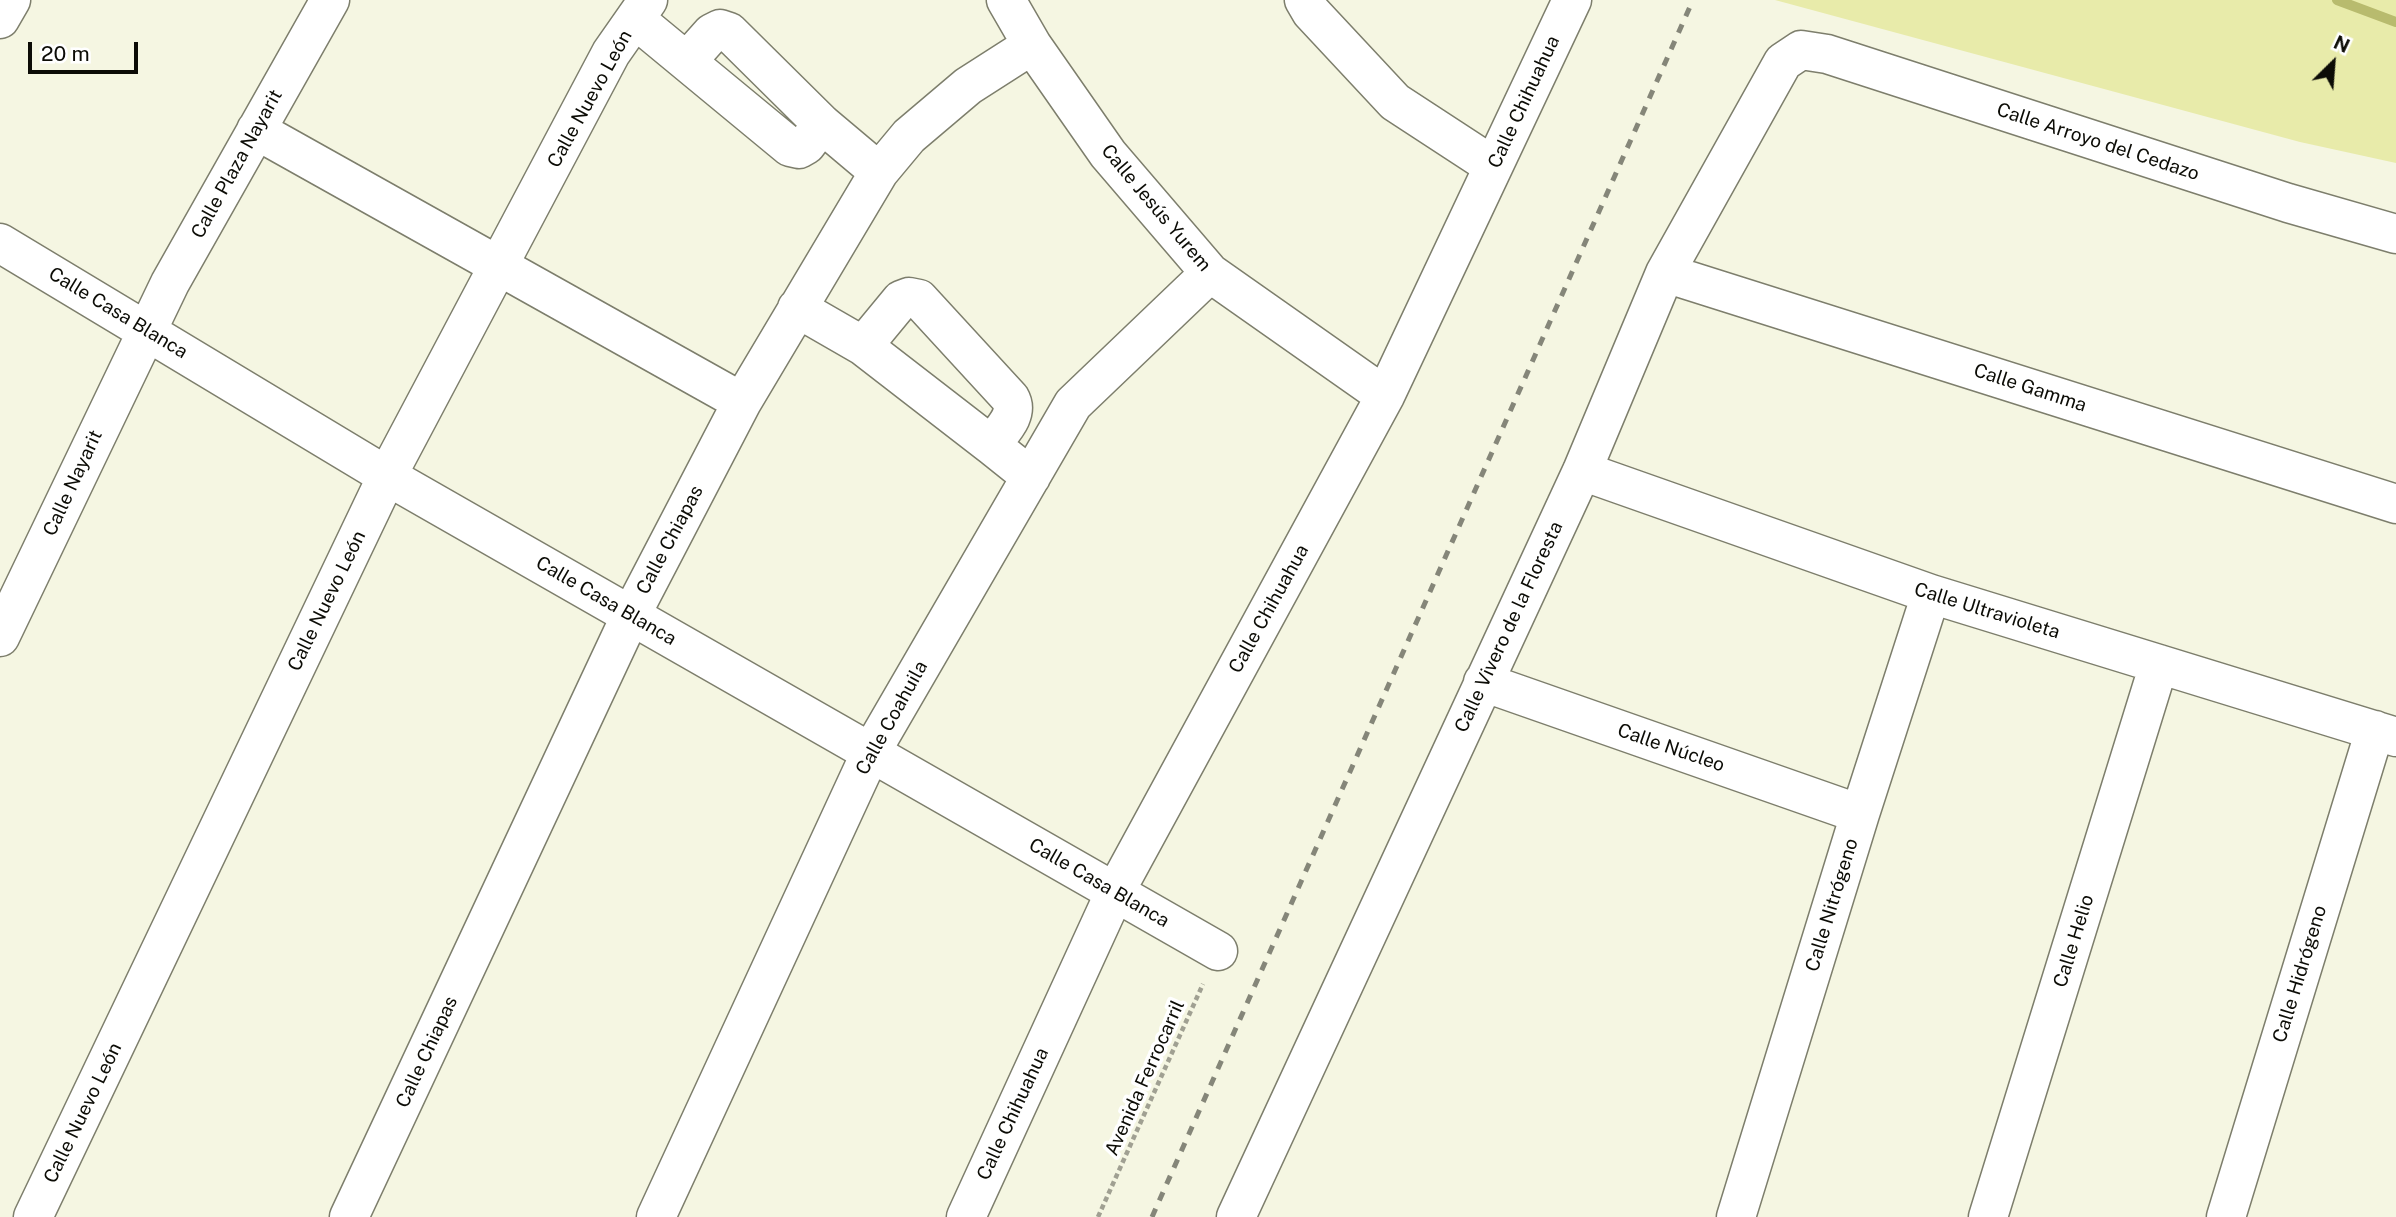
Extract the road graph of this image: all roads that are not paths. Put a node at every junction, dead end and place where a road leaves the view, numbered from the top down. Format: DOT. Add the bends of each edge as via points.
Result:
graph roads {
  1 [pos="11,0"];
  2 [pos="330,0"];
  3 [pos="1006,0"];
  4 [pos="1304,0"];
  5 [pos="1572,0"];
  6 [pos="641,10"];
  7 [pos="0,19"];
  8 [pos="1032,45"];
  9 [pos="1801,50"];
  10 [pos="256,130"];
  11 [pos="1493,166"];
  12 [pos="879,172"];
  13 [pos="2396,234"];
  14 [pos="0,243"];
  15 [pos="500,267"];
  16 [pos="1210,273"];
  17 [pos="1665,273"];
  18 [pos="797,308"];
  19 [pos="147,330"];
  20 [pos="863,346"];
  21 [pos="1385,396"];
  22 [pos="742,402"];
  23 [pos="991,445"];
  24 [pos="1582,471"];
  25 [pos="387,476"];
  26 [pos="1031,477"];
  27 [pos="2396,504"];
  28 [pos="1931,594"];
  29 [pos="631,615"];
  30 [pos="0,637"];
  31 [pos="2159,664"];
  32 [pos="1483,682"];
  33 [pos="2385,734"];
  34 [pos="871,752"];
  35 [pos="1860,814"];
  36 [pos="1115,892"];
  37 [pos="1218,951"];
  38 [pos="33,1217"];
  39 [pos="349,1217"];
  40 [pos="656,1217"];
  41 [pos="965,1217"];
  42 [pos="1236,1217"];
  43 [pos="1736,1217"];
  44 [pos="1988,1217"];
  45 [pos="2226,1217"];
  1 -- 7 [label="street"];
  2 -- 10 [label="street, Calle Plaza Nayarit"];
  3 -- 8 [label="street, Calle Jesús Yurem"];
  4 -- 11 [label="street" via="1395,102"];
  5 -- 11 [label="street, Calle Chihuahua"];
  6 -- 12 [label="street" via="687,61 790,147 806,145 822,124"];
  6 -- 15 [label="street, Calle Nuevo León" via="611,53"];
  8 -- 12 [label="street, Calle Chiapas" via="958,94 909,136"];
  8 -- 16 [label="street, Calle Jesús Yurem" via="1108,154"];
  9 -- 13 [label="street, Calle Arroyo del Cedazo" via="1827,54 2288,204"];
  9 -- 17 [label="street, Calle Vivero de la Floresta" via="1783,62"];
  10 -- 15 [label="street"];
  10 -- 19 [label="street, Calle Plaza Nayarit"];
  11 -- 21 [label="street, Calle Chihuahua"];
  12 -- 18 [label="street, Calle Chiapas"];
  14 -- 19 [label="street, Calle Casa Blanca"];
  15 -- 22 [label="street"];
  15 -- 25 [label="street, Calle Nuevo León"];
  16 -- 21 [label="street, Calle Jesús Yurem"];
  16 -- 26 [label="street, Calle Coahuila" via="1073,404"];
  17 -- 24 [label="street, Calle Vivero de la Floresta"];
  17 -- 27 [label="street, Calle Gamma"];
  18 -- 20 [label="street"];
  18 -- 22 [label="street, Calle Chiapas"];
  19 -- 25 [label="street, Calle Casa Blanca"];
  19 -- 30 [label="street, Calle Nayarit"];
  20 -- 23 [label="street"];
  20 -- 23 [label="street" via="901,300 909,296 919,299 1014,406 1013,415"];
  21 -- 36 [label="street, Calle Chihuahua"];
  22 -- 29 [label="street, Calle Chiapas"];
  23 -- 26 [label="street"];
  24 -- 28 [label="street, Calle Ultravioleta"];
  24 -- 32 [label="street, Calle Vivero de la Floresta"];
  25 -- 29 [label="street, Calle Casa Blanca"];
  25 -- 38 [label="street, Calle Nuevo León"];
  26 -- 34 [label="street, Calle Coahuila"];
  28 -- 31 [label="street, Calle Ultravioleta"];
  28 -- 35 [label="street, Calle Nitrógeno"];
  29 -- 34 [label="street, Calle Casa Blanca"];
  29 -- 39 [label="street, Calle Chiapas"];
  31 -- 33 [label="street, Calle Ultravioleta"];
  31 -- 44 [label="street, Calle Helio"];
  32 -- 35 [label="street, Calle Núcleo"];
  32 -- 42 [label="street, Calle Vivero de la Floresta"];
  33 -- 45 [label="street, Calle Hidrógeno"];
  34 -- 36 [label="street, Calle Casa Blanca"];
  34 -- 40 [label="street, Calle Coahuila"];
  35 -- 43 [label="street, Calle Nitrógeno"];
  36 -- 37 [label="street, Calle Casa Blanca"];
  36 -- 41 [label="street, Calle Chihuahua"];
}
